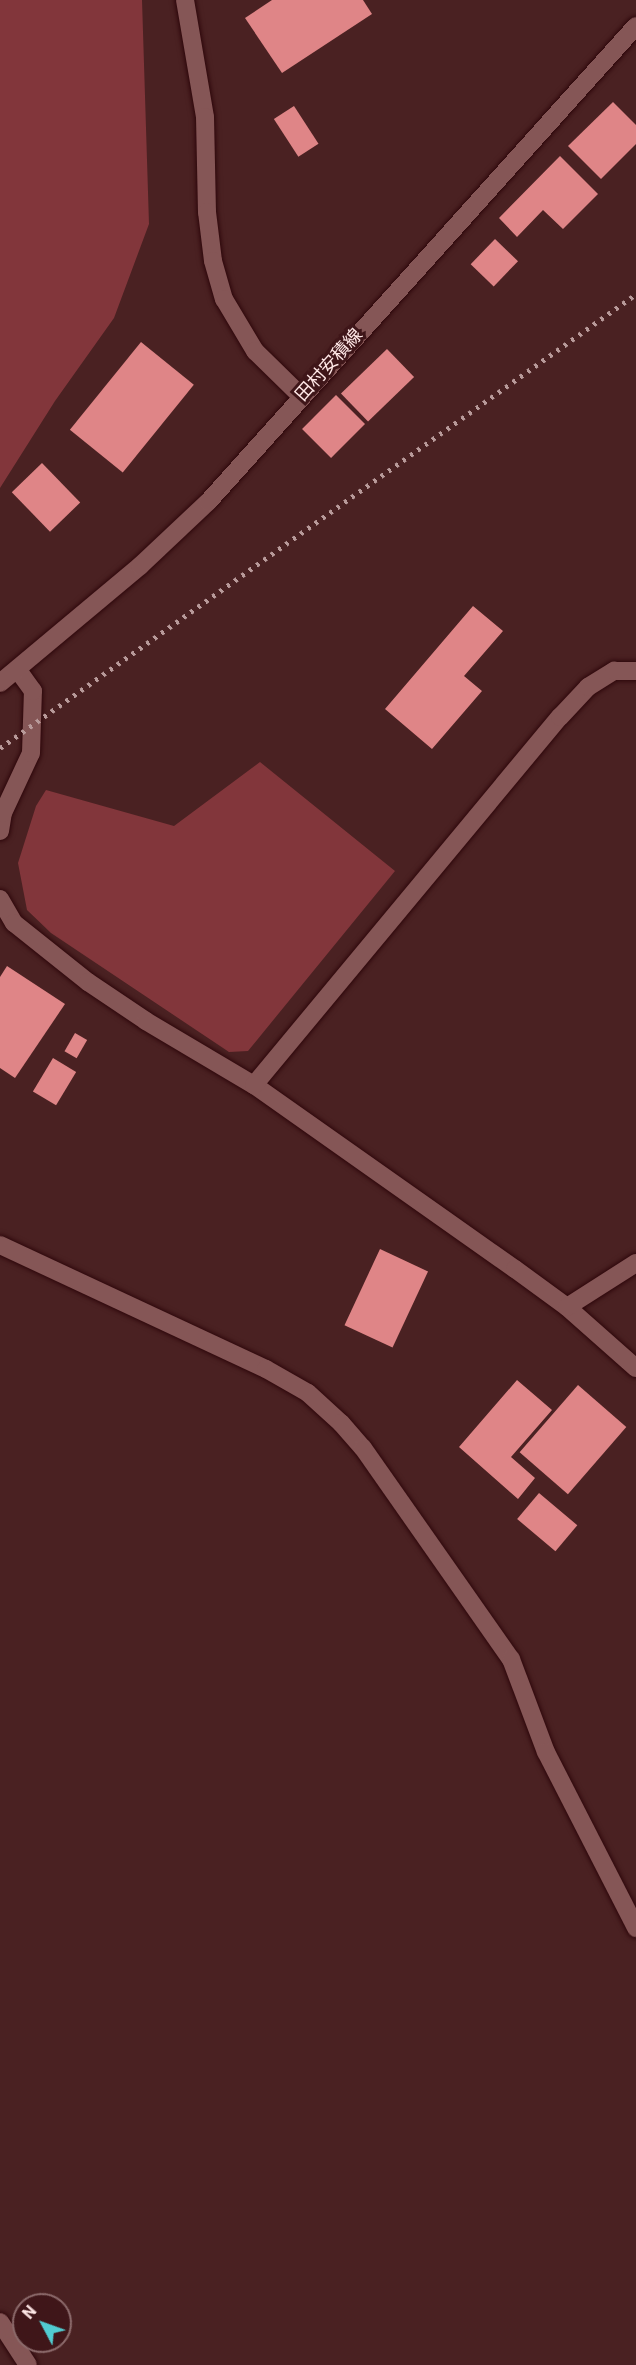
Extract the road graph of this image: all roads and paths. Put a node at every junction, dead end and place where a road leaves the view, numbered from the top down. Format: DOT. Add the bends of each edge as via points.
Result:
graph roads {
  1 [pos="185,0"];
  2 [pos="636,26"];
  3 [pos="301,396"];
  4 [pos="17,669"];
  5 [pos="636,671"];
  6 [pos="0,683"];
  7 [pos="1,813"];
  8 [pos="0,831"];
  9 [pos="0,899"];
  10 [pos="254,1085"];
  11 [pos="0,1245"];
  12 [pos="636,1263"];
  13 [pos="567,1307"];
  14 [pos="636,1368"];
  15 [pos="636,1928"];
  16 [pos="0,2322"];
  17 [pos="28,2365"];
  1 -- 3 [label="street" via="205,117 207,212 213,261 224,299 255,351"];
  2 -- 3 [label="street, 田村安積線"];
  3 -- 4 [label="street, 田村安積線" via="208,502 140,566"];
  4 -- 6 [label="street, 田村安積線"];
  4 -- 7 [label="street" via="33,691 31,753"];
  5 -- 10 [label="street" via="614,671 588,687 560,717"];
  7 -- 8 [label="street"];
  9 -- 10 [label="street" via="14,923 88,982"];
  10 -- 13 [label="street"];
  11 -- 15 [label="street" via="266,1369 308,1393 341,1423 363,1448 511,1659 546,1752"];
  12 -- 13 [label="street"];
  13 -- 14 [label="street"];
  16 -- 17 [label="street"];
}
